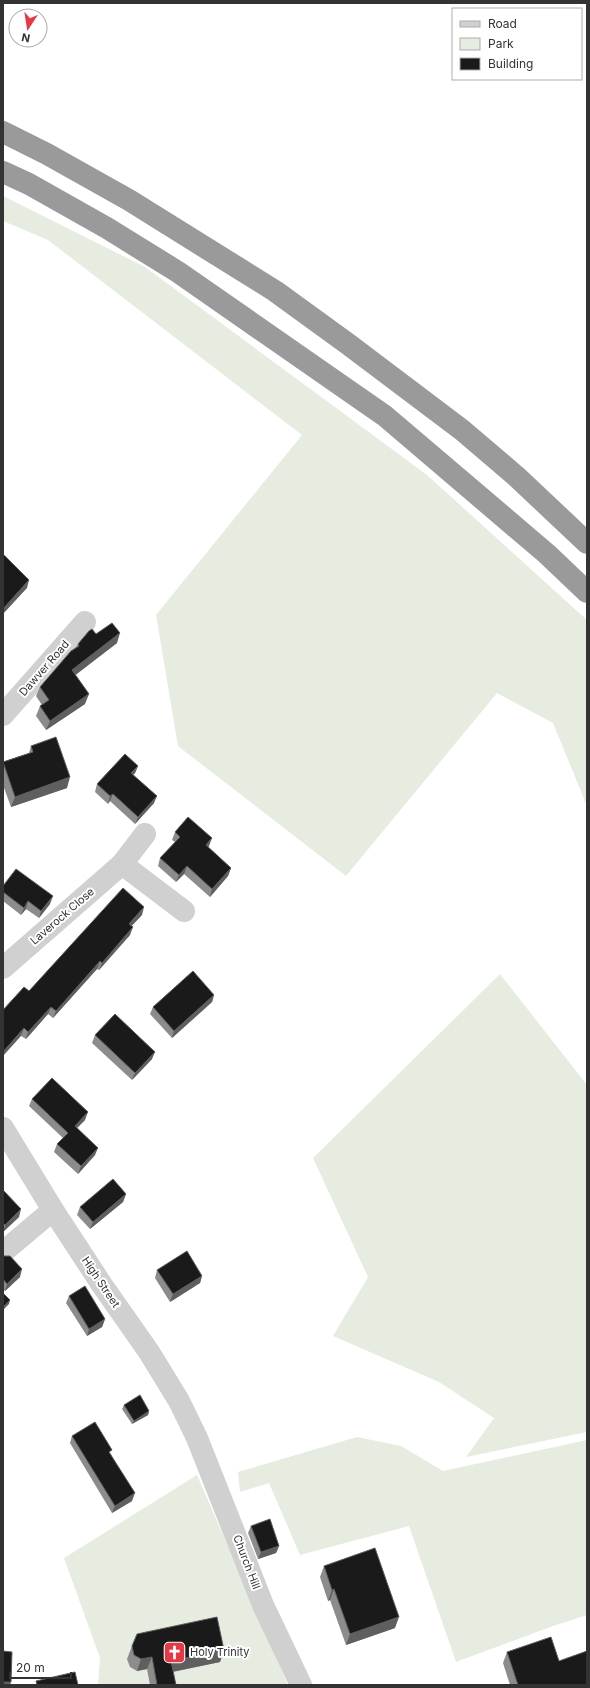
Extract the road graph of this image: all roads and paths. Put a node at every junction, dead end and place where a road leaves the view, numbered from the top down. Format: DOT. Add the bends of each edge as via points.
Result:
graph roads {
  1 [pos="3,132"];
  2 [pos="3,172"];
  3 [pos="587,543"];
  4 [pos="587,592"];
  5 [pos="85,622"];
  6 [pos="3,715"];
  7 [pos="145,834"];
  8 [pos="122,864"];
  9 [pos="184,911"];
  10 [pos="3,968"];
  11 [pos="3,1128"];
  12 [pos="53,1210"];
  13 [pos="3,1252"];
  14 [pos="197,1438"];
  15 [pos="301,1685"];
  1 -- 3 [label="highway" via="129,200 275,291 462,430 517,477"];
  2 -- 4 [label="highway" via="108,228 178,272 378,411"];
  5 -- 6 [label="street, Dawver Road"];
  7 -- 8 [label="street, Laverock Close"];
  8 -- 9 [label="street"];
  8 -- 10 [label="street, Laverock Close"];
  11 -- 12 [label="street, High Street"];
  12 -- 13 [label="street"];
  12 -- 14 [label="street, High Street" via="179,1400"];
  14 -- 15 [label="street, Church Hill" via="263,1605"];
}
